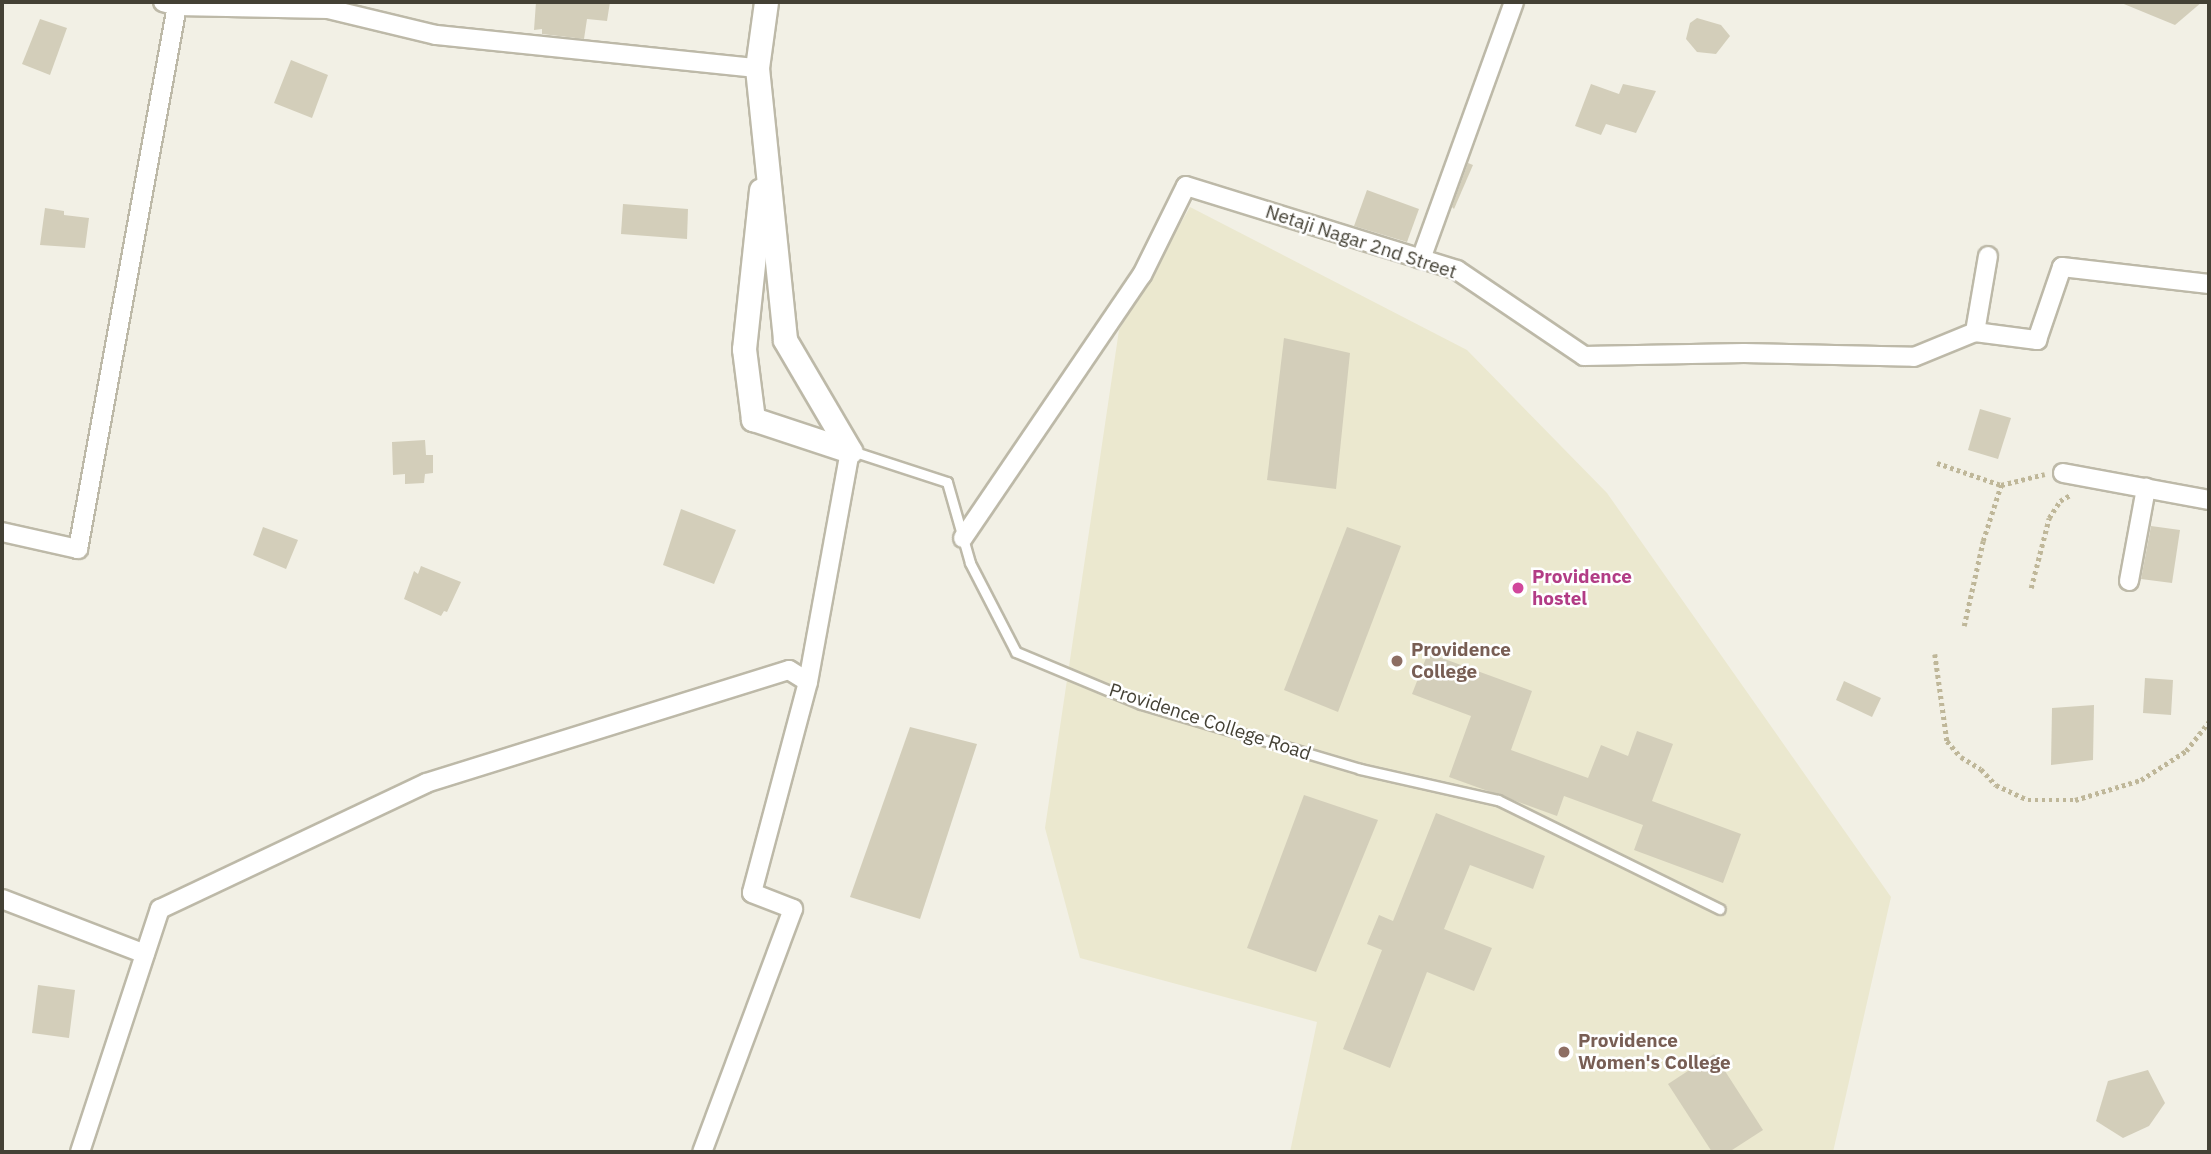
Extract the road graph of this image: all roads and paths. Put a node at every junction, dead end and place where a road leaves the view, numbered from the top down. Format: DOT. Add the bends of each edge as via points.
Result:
graph roads {
  1 [pos="766,2"];
  2 [pos="1514,2"];
  3 [pos="170,4"];
  4 [pos="757,68"];
  5 [pos="766,152"];
  6 [pos="1988,256"];
  7 [pos="1421,259"];
  8 [pos="2209,284"];
  9 [pos="1975,332"];
  10 [pos="850,451"];
  11 [pos="1937,463"];
  12 [pos="2063,473"];
  13 [pos="2094,479"];
  14 [pos="2001,485"];
  15 [pos="2146,488"];
  16 [pos="2209,500"];
  17 [pos="2,532"];
  18 [pos="963,538"];
  19 [pos="2129,580"];
  20 [pos="2031,588"];
  21 [pos="1964,626"];
  22 [pos="1935,654"];
  23 [pos="807,682"];
  24 [pos="2209,722"];
  25 [pos="2,899"];
  26 [pos="1720,909"];
  27 [pos="145,954"];
  28 [pos="80,1152"];
  29 [pos="702,1152"];
  1 -- 4 [label="street, Providence College Road"];
  2 -- 7 [label="street"];
  3 -- 4 [label="street" via="328,9 436,35"];
  3 -- 17 [label="street" via="78,549"];
  4 -- 5 [label="street, Providence College Road"];
  5 -- 10 [label="street, Providence College Road" via="785,340"];
  5 -- 10 [label="street, Providence College Road" via="744,349 753,419"];
  6 -- 9 [label="street"];
  7 -- 9 [label="street, Netaji Nagar 2nd Street" via="1457,270 1584,356 1914,357"];
  7 -- 18 [label="street, Netaji Nagar 2nd Street" via="1186,186 1142,275"];
  8 -- 9 [label="street, Netaji Nagar 2nd Street" via="2062,267 2036,340"];
  10 -- 18 [label="lane, Providence College Road" via="947,482"];
  10 -- 23 [label="street"];
  11 -- 14 [label="path"];
  12 -- 13 [label="street"];
  12 -- 14 [label="path" via="2038,474"];
  13 -- 15 [label="street"];
  13 -- 20 [label="path" via="2060,501 2049,518"];
  14 -- 21 [label="path"];
  15 -- 16 [label="street"];
  15 -- 19 [label="street"];
  18 -- 26 [label="lane, Providence College Road" via="970,563 1016,652 1141,704 1360,769 1498,800"];
  22 -- 24 [label="path" via="1947,741 1996,785 2028,800 2075,800 2141,780 2186,751"];
  23 -- 27 [label="street" via="789,670 426,783 160,909"];
  23 -- 29 [label="street" via="752,893 793,909"];
  25 -- 27 [label="street"];
  27 -- 28 [label="street"];
}
